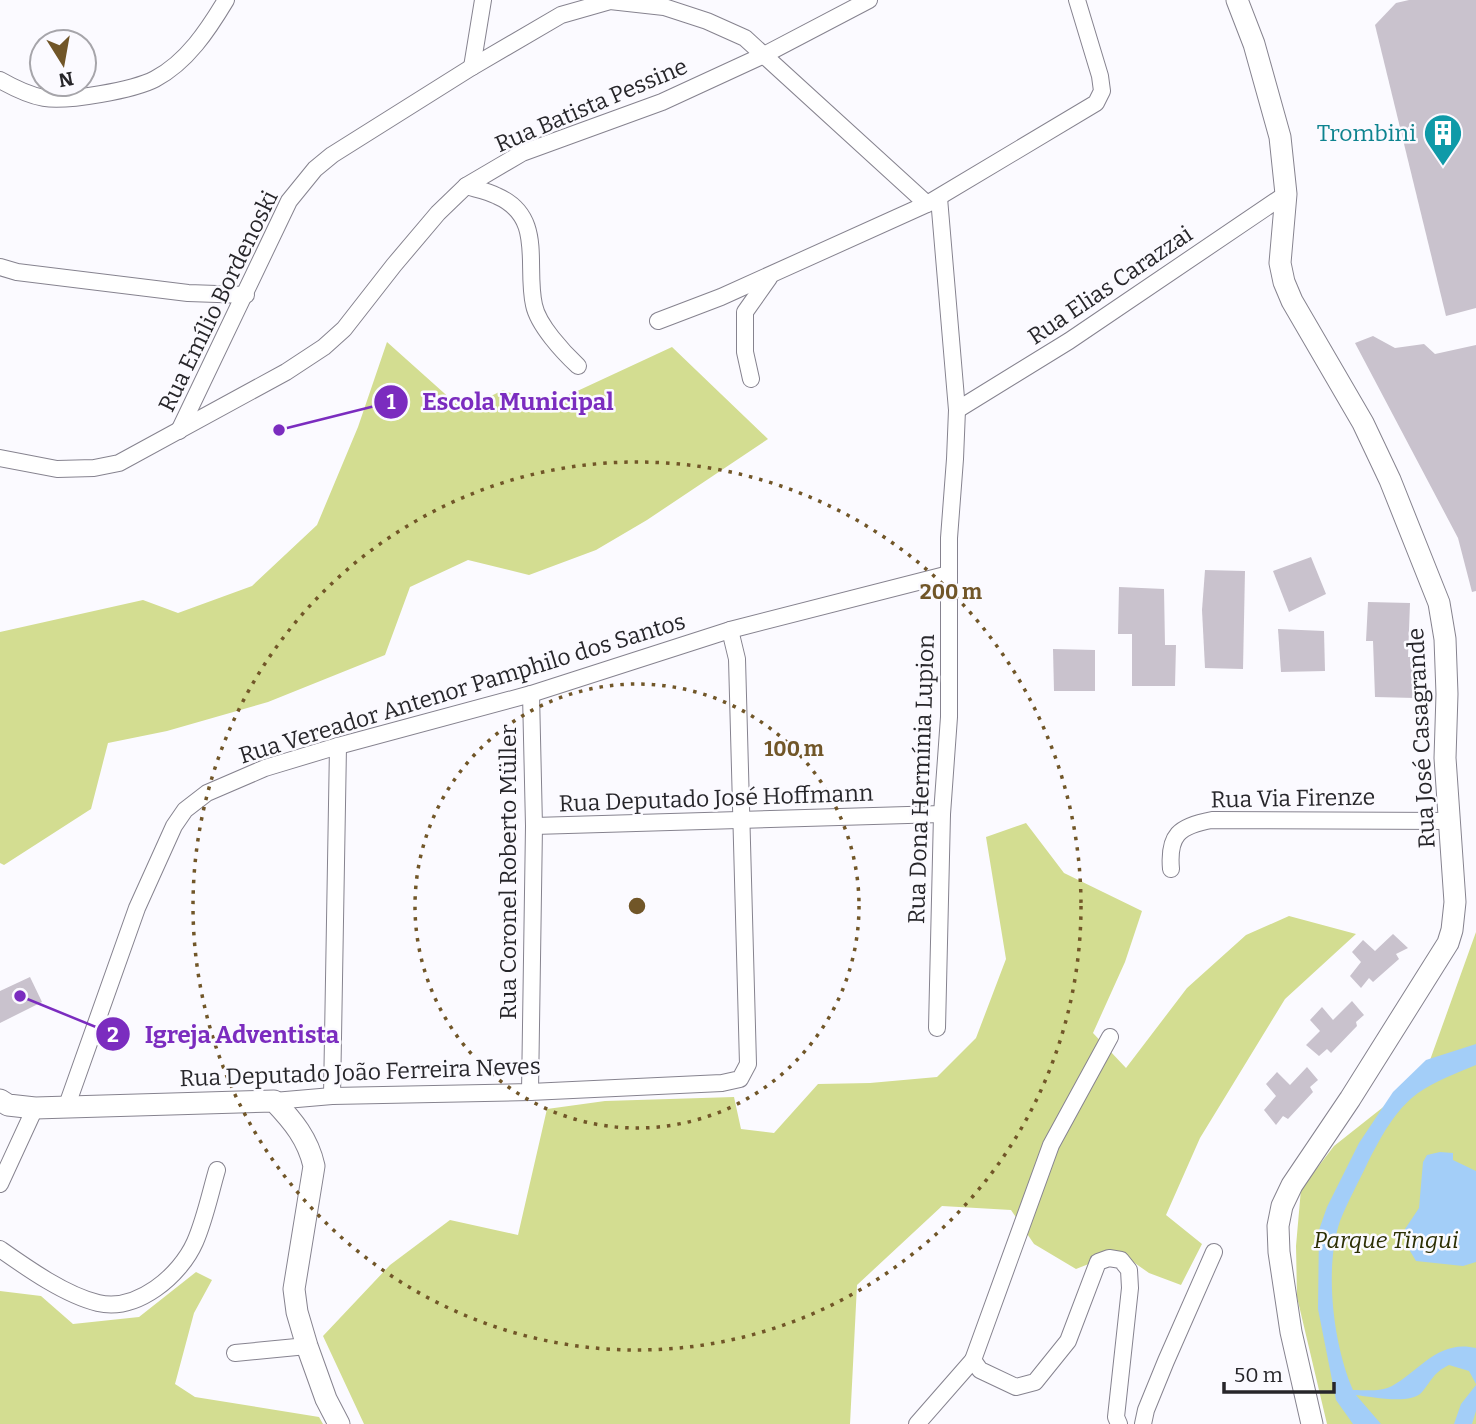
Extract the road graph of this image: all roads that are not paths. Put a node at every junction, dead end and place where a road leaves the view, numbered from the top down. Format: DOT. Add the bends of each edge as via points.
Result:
graph roads {
  1 [pos="226,0"];
  2 [pos="483,0"];
  3 [pos="869,0"];
  4 [pos="1077,0"];
  5 [pos="1237,0"];
  6 [pos="764,55"];
  7 [pos="472,67"];
  8 [pos="0,80"];
  9 [pos="466,186"];
  10 [pos="1286,194"];
  11 [pos="933,201"];
  12 [pos="0,267"];
  13 [pos="770,275"];
  14 [pos="246,295"];
  15 [pos="659,321"];
  16 [pos="578,366"];
  17 [pos="751,379"];
  18 [pos="957,410"];
  19 [pos="179,431"];
  20 [pos="0,458"];
  21 [pos="949,575"];
  22 [pos="730,630"];
  23 [pos="531,694"];
  24 [pos="338,746"];
  25 [pos="942,814"];
  26 [pos="741,821"];
  27 [pos="1449,821"];
  28 [pos="534,826"];
  29 [pos="1171,869"];
  30 [pos="937,1028"];
  31 [pos="1110,1037"];
  32 [pos="530,1092"];
  33 [pos="332,1096"];
  34 [pos="0,1100"];
  35 [pos="274,1101"];
  36 [pos="35,1108"];
  37 [pos="66,1108"];
  38 [pos="217,1170"];
  39 [pos="0,1184"];
  40 [pos="0,1248"];
  41 [pos="1214,1252"];
  42 [pos="307,1346"];
  43 [pos="235,1353"];
  44 [pos="973,1360"];
  45 [pos="338,1424"];
  46 [pos="917,1424"];
  47 [pos="1119,1424"];
  48 [pos="1143,1424"];
  49 [pos="1312,1424"];
  1 -- 8 [label="street" via="207,32 155,79 102,93 47,99"];
  2 -- 7 [label="street"];
  3 -- 6 [label="street, Rua Batista Pessine"];
  4 -- 11 [label="street" via="1100,76 1102,91 1096,103"];
  5 -- 10 [label="street, Rua José Casagrande" via="1280,137"];
  6 -- 7 [label="street, Rua Emílio Bordenoski" via="745,38 707,21 664,7 610,1 561,15"];
  6 -- 9 [label="street, Rua Batista Pessine" via="662,102 522,153"];
  6 -- 11 [label="street, Rua Emílio Bordenoski"];
  7 -- 14 [label="street, Rua Emílio Bordenoski" via="315,169 289,201"];
  9 -- 16 [label="street" via="498,196 521,211 530,237 534,308 561,351"];
  9 -- 19 [label="street, Rua Batista Pessine" via="324,347"];
  10 -- 18 [label="street, Rua Elias Carazzai" via="1069,341"];
  10 -- 27 [label="street, Rua José Casagrande" via="1280,263 1284,282 1363,423 1439,603 1445,639"];
  11 -- 13 [label="street"];
  11 -- 18 [label="street, Rua Dona Hermínia Lupion"];
  12 -- 14 [label="street" via="188,293"];
  13 -- 15 [label="street"];
  13 -- 17 [label="street" via="745,312 745,352"];
  14 -- 19 [label="street, Rua Emílio Bordenoski"];
  18 -- 21 [label="street, Rua Dona Hermínia Lupion"];
  19 -- 20 [label="street, Rua Batista Pessine" via="120,463 94,468 57,469"];
  21 -- 22 [label="street, Rua Vereador Antenor Pamphilo dos Santos"];
  21 -- 25 [label="street, Rua Dona Hermínia Lupion" via="949,717"];
  22 -- 23 [label="street, Rua Vereador Antenor Pamphilo dos Santos"];
  22 -- 26 [label="street" via="737,659"];
  23 -- 24 [label="street, Rua Vereador Antenor Pamphilo dos Santos"];
  23 -- 28 [label="street, Rua Coronel Roberto Müller"];
  24 -- 33 [label="street"];
  24 -- 37 [label="street, Rua Vereador Antenor Pamphilo dos Santos" via="265,768 207,793 185,810 136,908"];
  25 -- 26 [label="street, Rua Deputado José Hoffmann"];
  25 -- 30 [label="street, Rua Dona Hermínia Lupion"];
  26 -- 28 [label="street, Rua Deputado José Hoffmann"];
  26 -- 32 [label="street, Rua Deputado João Ferreira Neves" via="748,1064 740,1079"];
  27 -- 29 [label="street, Rua Via Firenze" via="1192,823 1174,836"];
  27 -- 49 [label="street, Rua José Casagrande" via="1455,902 1448,943 1282,1206 1279,1252"];
  28 -- 32 [label="street, Rua Coronel Roberto Müller"];
  31 -- 44 [label="street" via="1051,1145"];
  32 -- 33 [label="street, Rua Deputado João Ferreira Neves"];
  33 -- 35 [label="street, Rua Deputado João Ferreira Neves"];
  34 -- 36 [label="street, Rua Deputado João Ferreira Neves"];
  35 -- 37 [label="street, Rua Deputado João Ferreira Neves"];
  35 -- 42 [label="street" via="294,1122 314,1166 294,1289"];
  36 -- 37 [label="street, Rua Deputado João Ferreira Neves"];
  36 -- 39 [label="street"];
  38 -- 40 [label="street" via="195,1242 182,1264 160,1287 126,1301 100,1303 74,1294"];
  41 -- 48 [label="street"];
  42 -- 43 [label="street"];
  42 -- 45 [label="street"];
  44 -- 46 [label="street"];
  44 -- 47 [label="street" via="980,1370 1016,1387 1035,1382 1068,1341 1098,1262 1109,1258 1121,1261 1129,1270 1130,1288 1116,1417"];
}
